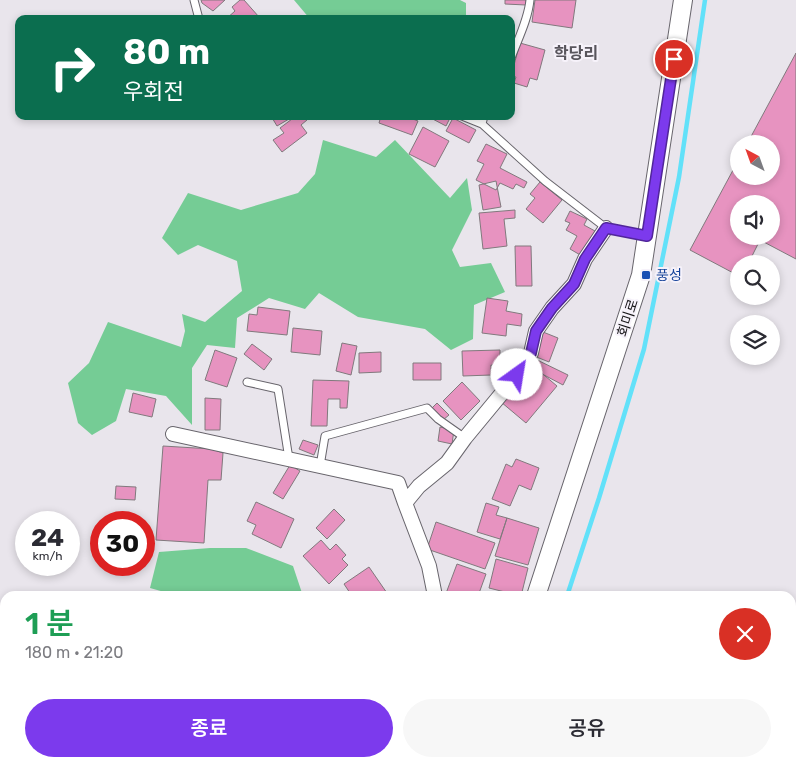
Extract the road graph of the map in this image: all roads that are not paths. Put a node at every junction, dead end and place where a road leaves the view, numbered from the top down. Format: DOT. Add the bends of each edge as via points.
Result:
graph roads {
  1 [pos="194,0"];
  2 [pos="530,0"];
  3 [pos="683,0"];
  4 [pos="198,15"];
  5 [pos="515,48"];
  6 [pos="483,120"];
  7 [pos="606,228"];
  8 [pos="647,236"];
  9 [pos="247,382"];
  10 [pos="173,434"];
  11 [pos="465,438"];
  12 [pos="289,460"];
  13 [pos="320,466"];
  14 [pos="406,503"];
  15 [pos="434,591"];
  16 [pos="538,591"];
  1 -- 4 [label="lane"];
  2 -- 5 [label="lane"];
  3 -- 8 [label="street, 회미로"];
  6 -- 7 [label="lane" via="545,181"];
  7 -- 8 [label="lane"];
  7 -- 11 [label="street" via="585,259 574,284 536,331 531,353 517,375"];
  8 -- 16 [label="street, 회미로" via="642,276"];
  9 -- 12 [label="lane" via="278,389"];
  10 -- 12 [label="street"];
  11 -- 13 [label="lane" via="427,408 325,436"];
  11 -- 14 [label="street" via="447,463 419,486"];
  12 -- 13 [label="street"];
  13 -- 14 [label="street" via="398,483"];
  14 -- 15 [label="street" via="429,566"];
}
